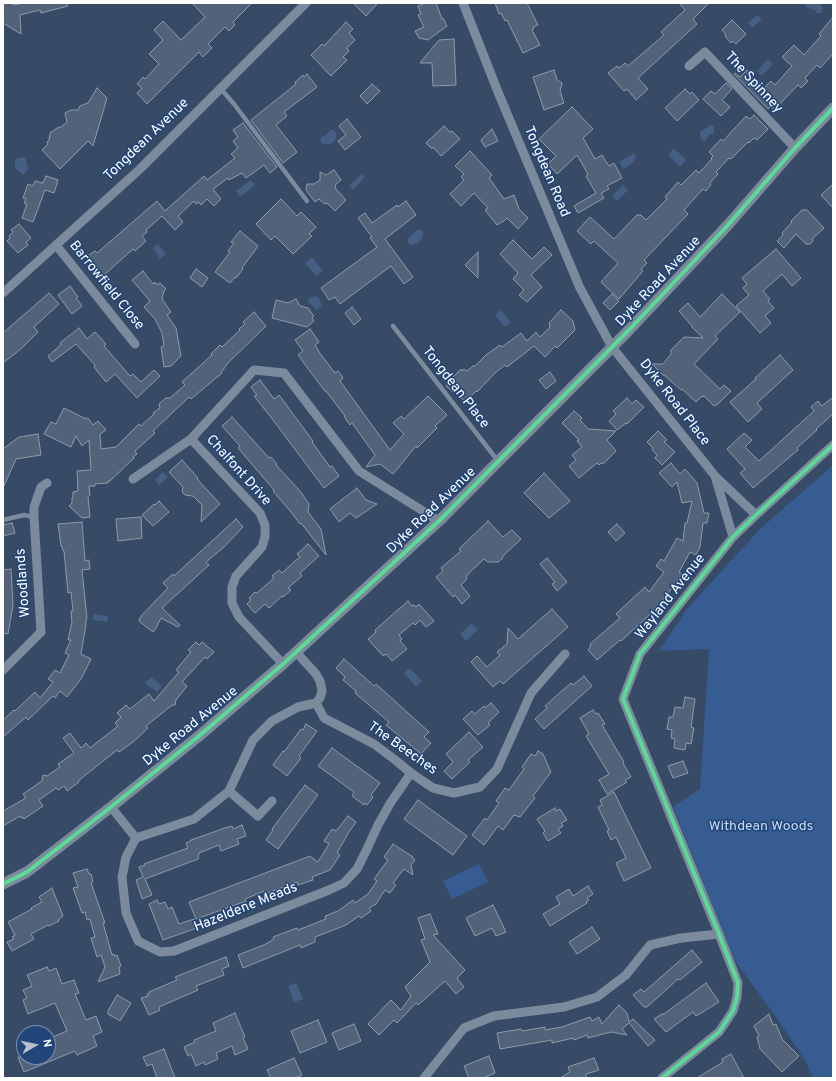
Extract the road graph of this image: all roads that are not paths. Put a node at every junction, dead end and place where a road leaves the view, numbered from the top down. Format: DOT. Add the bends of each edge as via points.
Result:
graph roads {
  1 [pos="306,3"];
  2 [pos="463,3"];
  3 [pos="689,66"];
  4 [pos="220,88"];
  5 [pos="833,108"];
  6 [pos="795,148"];
  7 [pos="307,201"];
  8 [pos="56,245"];
  9 [pos="3,293"];
  10 [pos="393,326"];
  11 [pos="135,344"];
  12 [pos="612,347"];
  13 [pos="191,439"];
  14 [pos="833,445"];
  15 [pos="499,462"];
  16 [pos="715,476"];
  17 [pos="133,479"];
  18 [pos="47,483"];
  19 [pos="756,515"];
  20 [pos="34,517"];
  21 [pos="3,520"];
  22 [pos="439,521"];
  23 [pos="733,537"];
  24 [pos="296,652"];
  25 [pos="565,654"];
  26 [pos="283,664"];
  27 [pos="3,670"];
  28 [pos="316,704"];
  29 [pos="411,774"];
  30 [pos="229,791"];
  31 [pos="272,801"];
  32 [pos="111,807"];
  33 [pos="136,838"];
  34 [pos="3,884"];
  35 [pos="719,934"];
  36 [pos="424,1078"];
  37 [pos="662,1078"];
  1 -- 4 [label="street, Tongdean Avenue"];
  2 -- 12 [label="street, Tongdean Road" via="580,288"];
  3 -- 6 [label="street, The Spinney" via="705,52"];
  4 -- 7 [label="lane"];
  4 -- 8 [label="street, Tongdean Avenue" via="140,169"];
  5 -- 6 [label="street, Dyke Road Avenue"];
  6 -- 12 [label="street, Dyke Road Avenue" via="728,225"];
  8 -- 9 [label="street, Tongdean Avenue"];
  8 -- 11 [label="street, Barrowfield Close"];
  10 -- 15 [label="lane, Tongdean Place"];
  12 -- 15 [label="street, Dyke Road Avenue"];
  12 -- 16 [label="street, Dyke Road Place"];
  13 -- 17 [label="street"];
  13 -- 22 [label="street, Chalfont Drive" via="254,370 284,373 359,471"];
  13 -- 26 [label="street, Chalfont Drive" via="260,513 265,525 262,547 236,576 232,588 232,603 238,617"];
  14 -- 19 [label="street, Wayland Avenue"];
  15 -- 22 [label="street, Dyke Road Avenue"];
  16 -- 19 [label="street"];
  16 -- 23 [label="street"];
  18 -- 20 [label="street, Woodlands" via="42,487 34,507"];
  19 -- 23 [label="street, Wayland Avenue"];
  20 -- 21 [label="lane" via="24,515"];
  20 -- 27 [label="street, Woodlands" via="41,632"];
  22 -- 24 [label="street, Dyke Road Avenue"];
  23 -- 35 [label="street, Wayland Avenue" via="640,654 623,699"];
  24 -- 26 [label="street, Dyke Road Avenue"];
  24 -- 28 [label="street" via="320,681 322,691"];
  25 -- 29 [label="street, The Beeches" via="531,693 496,768 480,787 454,793 433,788"];
  26 -- 32 [label="street, Dyke Road Avenue"];
  28 -- 29 [label="street, The Beeches" via="324,718 374,744"];
  28 -- 30 [label="street" via="298,707 272,721 253,740"];
  29 -- 33 [label="street, Hazeldene Meads" via="387,807 357,870 344,882 174,951 160,952 138,941 126,913 122,877 126,857"];
  30 -- 31 [label="street" via="258,816"];
  30 -- 33 [label="street" via="194,819"];
  32 -- 33 [label="street"];
  32 -- 34 [label="street, Dyke Road Avenue" via="28,872"];
  35 -- 36 [label="street" via="681,938 650,945 626,975 597,997 564,1007 494,1016 464,1028"];
  35 -- 37 [label="street, Wayland Avenue" via="738,983 733,1011 719,1032"];
}
